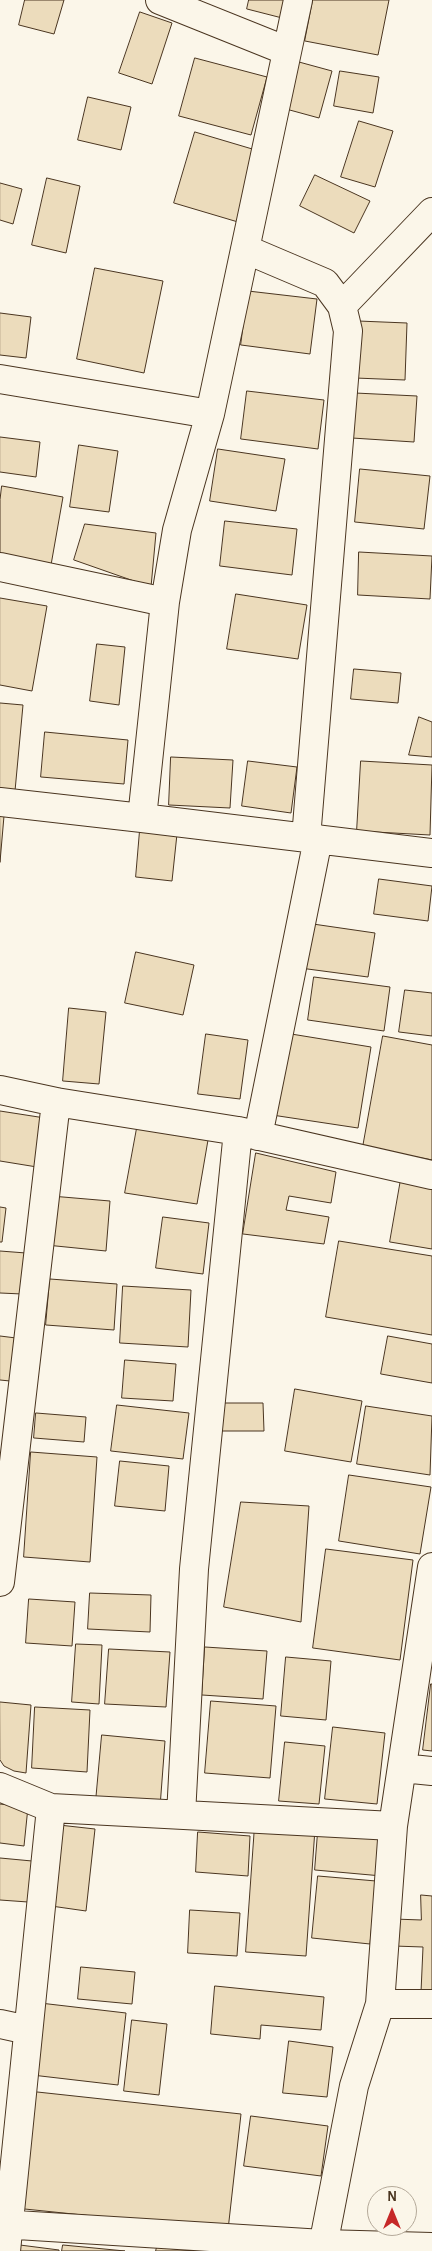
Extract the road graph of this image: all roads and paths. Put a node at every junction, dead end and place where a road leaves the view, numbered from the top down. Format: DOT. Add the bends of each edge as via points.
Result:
graph roads {
  1 [pos="160,0"];
  2 [pos="298,0"];
  3 [pos="287,51"];
  4 [pos="432,212"];
  5 [pos="245,249"];
  6 [pos="342,306"];
  7 [pos="0,379"];
  8 [pos="210,414"];
  9 [pos="0,567"];
  10 [pos="165,602"];
  11 [pos="0,802"];
  12 [pos="142,818"];
  13 [pos="312,839"];
  14 [pos="432,853"];
  15 [pos="0,1090"];
  16 [pos="56,1102"];
  17 [pos="248,1133"];
  18 [pos="432,1175"];
  19 [pos="432,1567"];
  20 [pos="0,1582"];
  21 [pos="402,1768"];
  22 [pos="432,1771"];
  23 [pos="0,1787"];
  24 [pos="51,1808"];
  25 [pos="181,1815"];
  26 [pos="393,1826"];
  27 [pos="380,2004"];
  28 [pos="432,2004"];
  29 [pos="0,2024"];
  30 [pos="28,2030"];
  31 [pos="4,2224"];
  32 [pos="432,2247"];
  33 [pos="323,2248"];
  34 [pos="6,2251"];
  1 -- 3 [label="street"];
  2 -- 3 [label="street"];
  3 -- 5 [label="street"];
  4 -- 6 [label="street"];
  5 -- 6 [label="street" via="325,283"];
  5 -- 8 [label="street"];
  6 -- 13 [label="street" via="348,331"];
  7 -- 8 [label="street"];
  8 -- 10 [label="street" via="177,530"];
  9 -- 10 [label="street"];
  10 -- 12 [label="street"];
  11 -- 12 [label="street"];
  12 -- 13 [label="street"];
  13 -- 14 [label="street"];
  13 -- 17 [label="street"];
  15 -- 16 [label="street"];
  16 -- 17 [label="street"];
  16 -- 20 [label="street"];
  17 -- 18 [label="street"];
  17 -- 25 [label="street" via="194,1569"];
  19 -- 21 [label="street"];
  21 -- 22 [label="street"];
  21 -- 26 [label="street"];
  23 -- 24 [label="street"];
  24 -- 25 [label="street"];
  24 -- 30 [label="street"];
  25 -- 26 [label="street"];
  26 -- 27 [label="street"];
  27 -- 28 [label="street"];
  27 -- 33 [label="street" via="354,2086"];
  29 -- 30 [label="street"];
  30 -- 31 [label="street"];
  31 -- 33 [label="street"];
  31 -- 34 [label="street"];
  32 -- 33 [label="street"];
}
